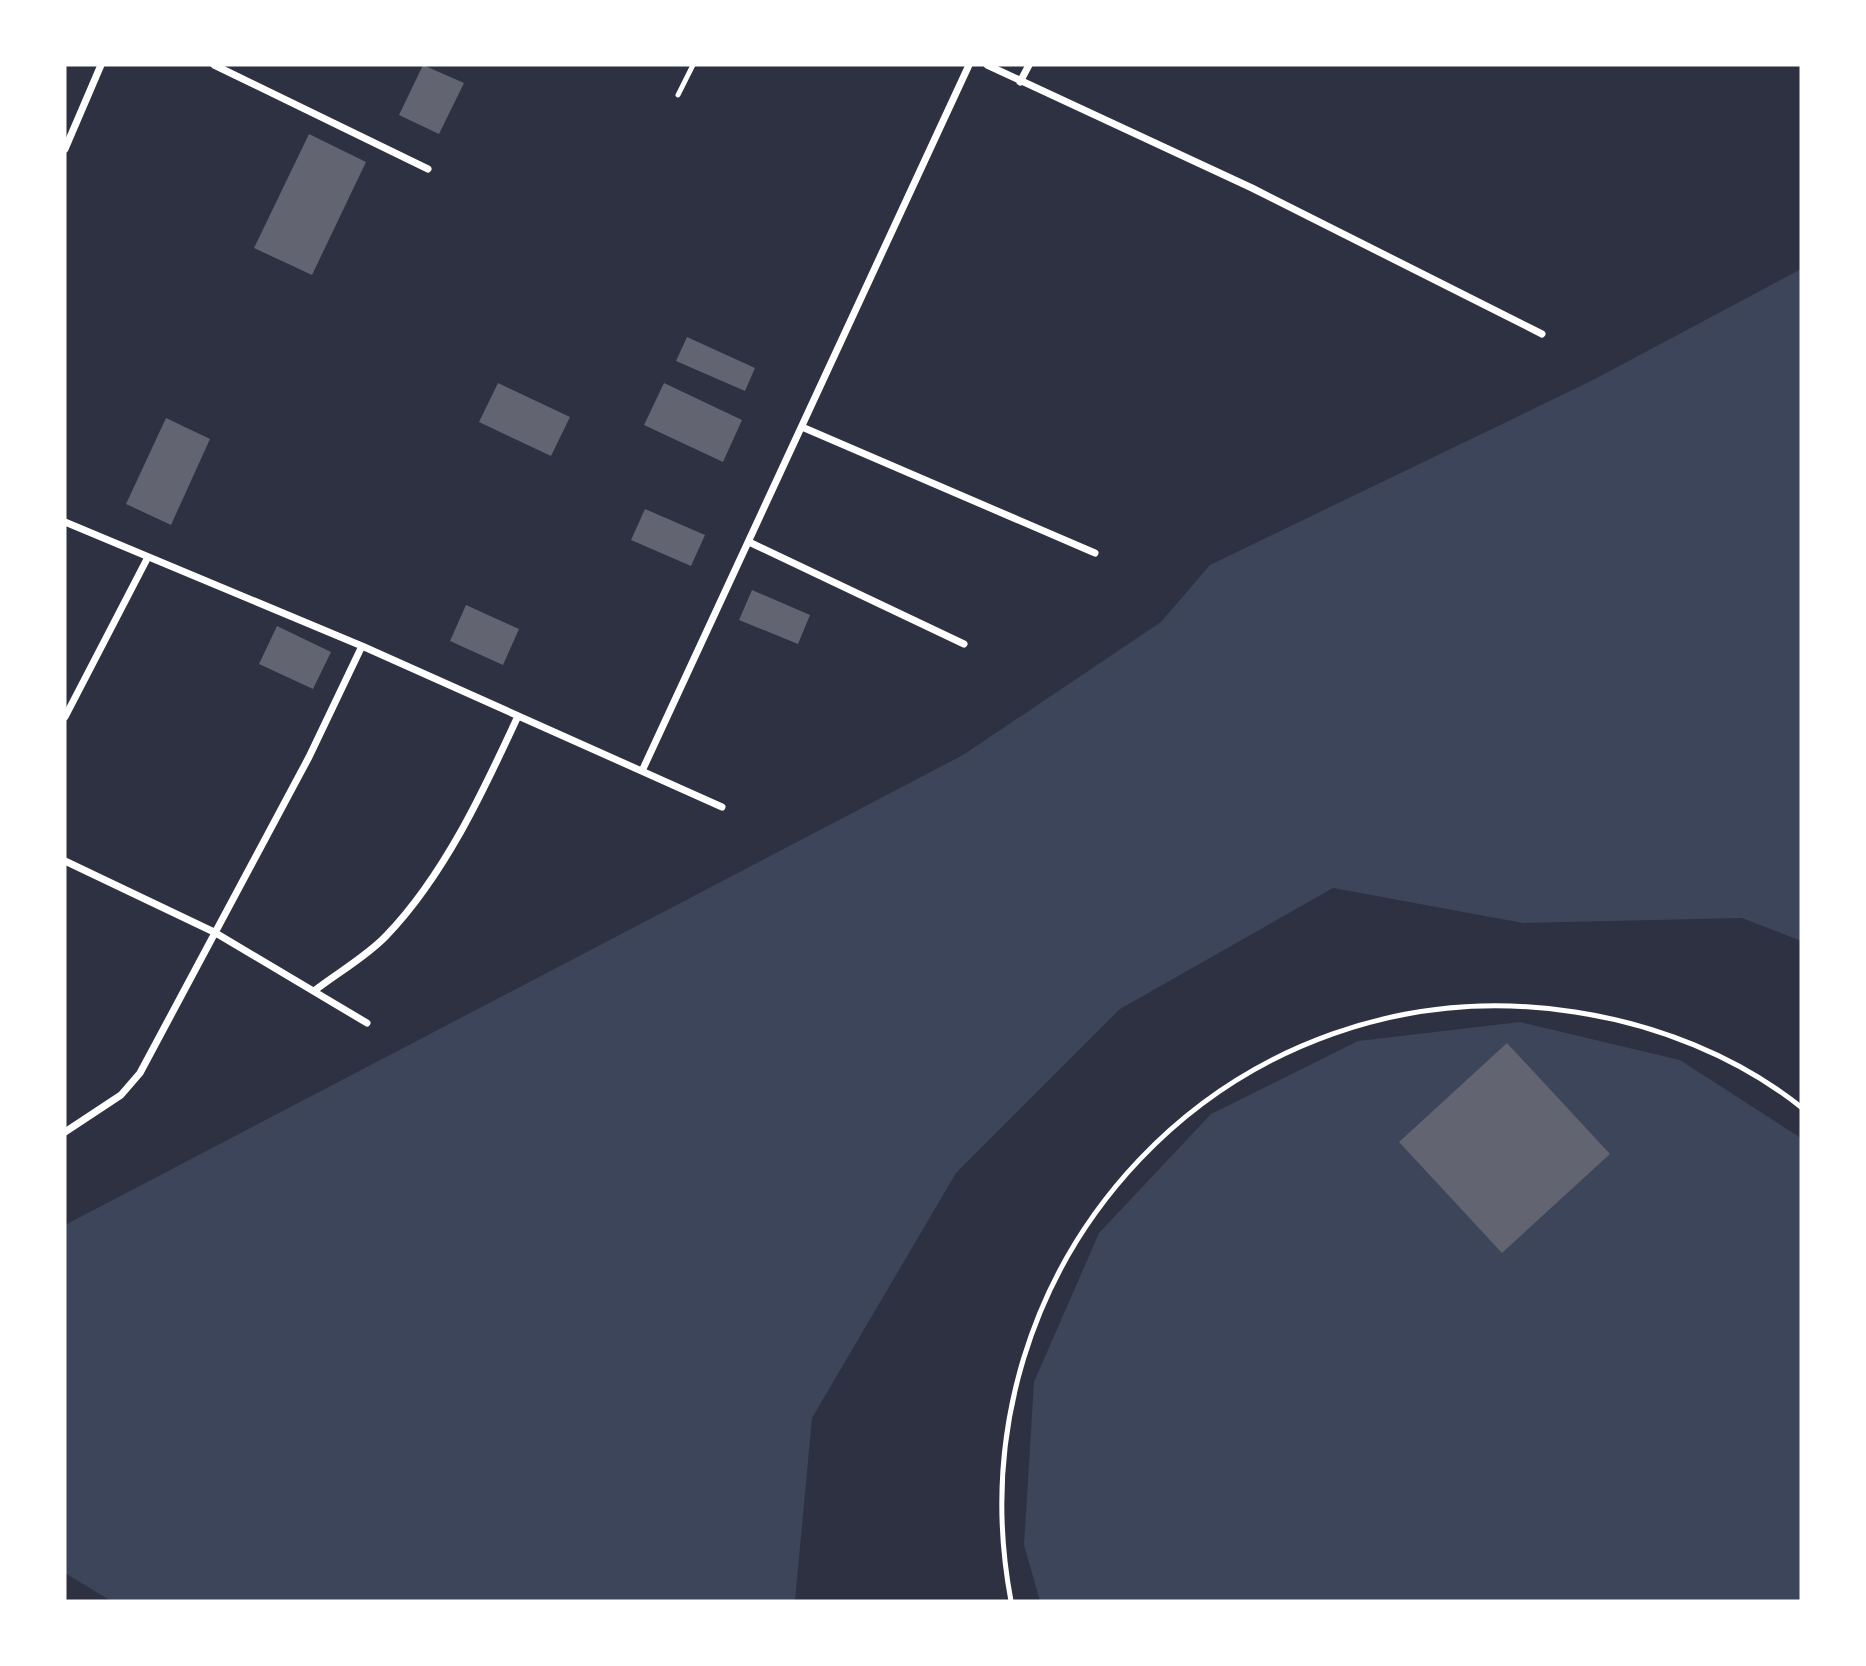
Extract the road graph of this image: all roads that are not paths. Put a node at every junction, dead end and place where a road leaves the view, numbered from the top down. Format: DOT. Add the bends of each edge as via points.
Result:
graph roads {
  1 [pos="101,65"];
  2 [pos="214,65"];
  3 [pos="693,65"];
  4 [pos="969,65"];
  5 [pos="987,65"];
  6 [pos="1029,65"];
  7 [pos="1020,82"];
  8 [pos="678,95"];
  9 [pos="65,149"];
  10 [pos="428,169"];
  11 [pos="1542,334"];
  12 [pos="802,427"];
  13 [pos="65,522"];
  14 [pos="749,542"];
  15 [pos="1095,553"];
  16 [pos="148,557"];
  17 [pos="964,644"];
  18 [pos="362,646"];
  19 [pos="518,716"];
  20 [pos="65,717"];
  21 [pos="642,771"];
  22 [pos="722,807"];
  23 [pos="65,861"];
  24 [pos="215,932"];
  25 [pos="313,991"];
  26 [pos="367,1023"];
  27 [pos="1801,1107"];
  28 [pos="65,1132"];
  29 [pos="1012,1601"];
  1 -- 9 [label="street"];
  2 -- 10 [label="street"];
  3 -- 8 [label="lane"];
  4 -- 12 [label="street"];
  5 -- 7 [label="street"];
  6 -- 7 [label="street"];
  7 -- 11 [label="street" via="1252,188"];
  12 -- 14 [label="street"];
  12 -- 15 [label="street"];
  13 -- 16 [label="street"];
  14 -- 17 [label="street"];
  14 -- 21 [label="street"];
  16 -- 18 [label="street"];
  16 -- 20 [label="street"];
  18 -- 19 [label="street"];
  18 -- 24 [label="street" via="309,757"];
  19 -- 21 [label="street"];
  19 -- 25 [label="street" via="467,820 405,913 383,939"];
  21 -- 22 [label="street"];
  23 -- 24 [label="street"];
  24 -- 25 [label="street"];
  24 -- 28 [label="street" via="140,1073 121,1095"];
  25 -- 26 [label="street"];
  27 -- 29 [label="lane" via="1739,1066 1676,1038 1611,1017 1474,1005 1405,1013 1352,1027 1275,1058 1216,1093 1163,1135 1115,1185 1076,1241 1044,1302 1020,1366 1006,1433 1002,1502 1005,1569"];
}
